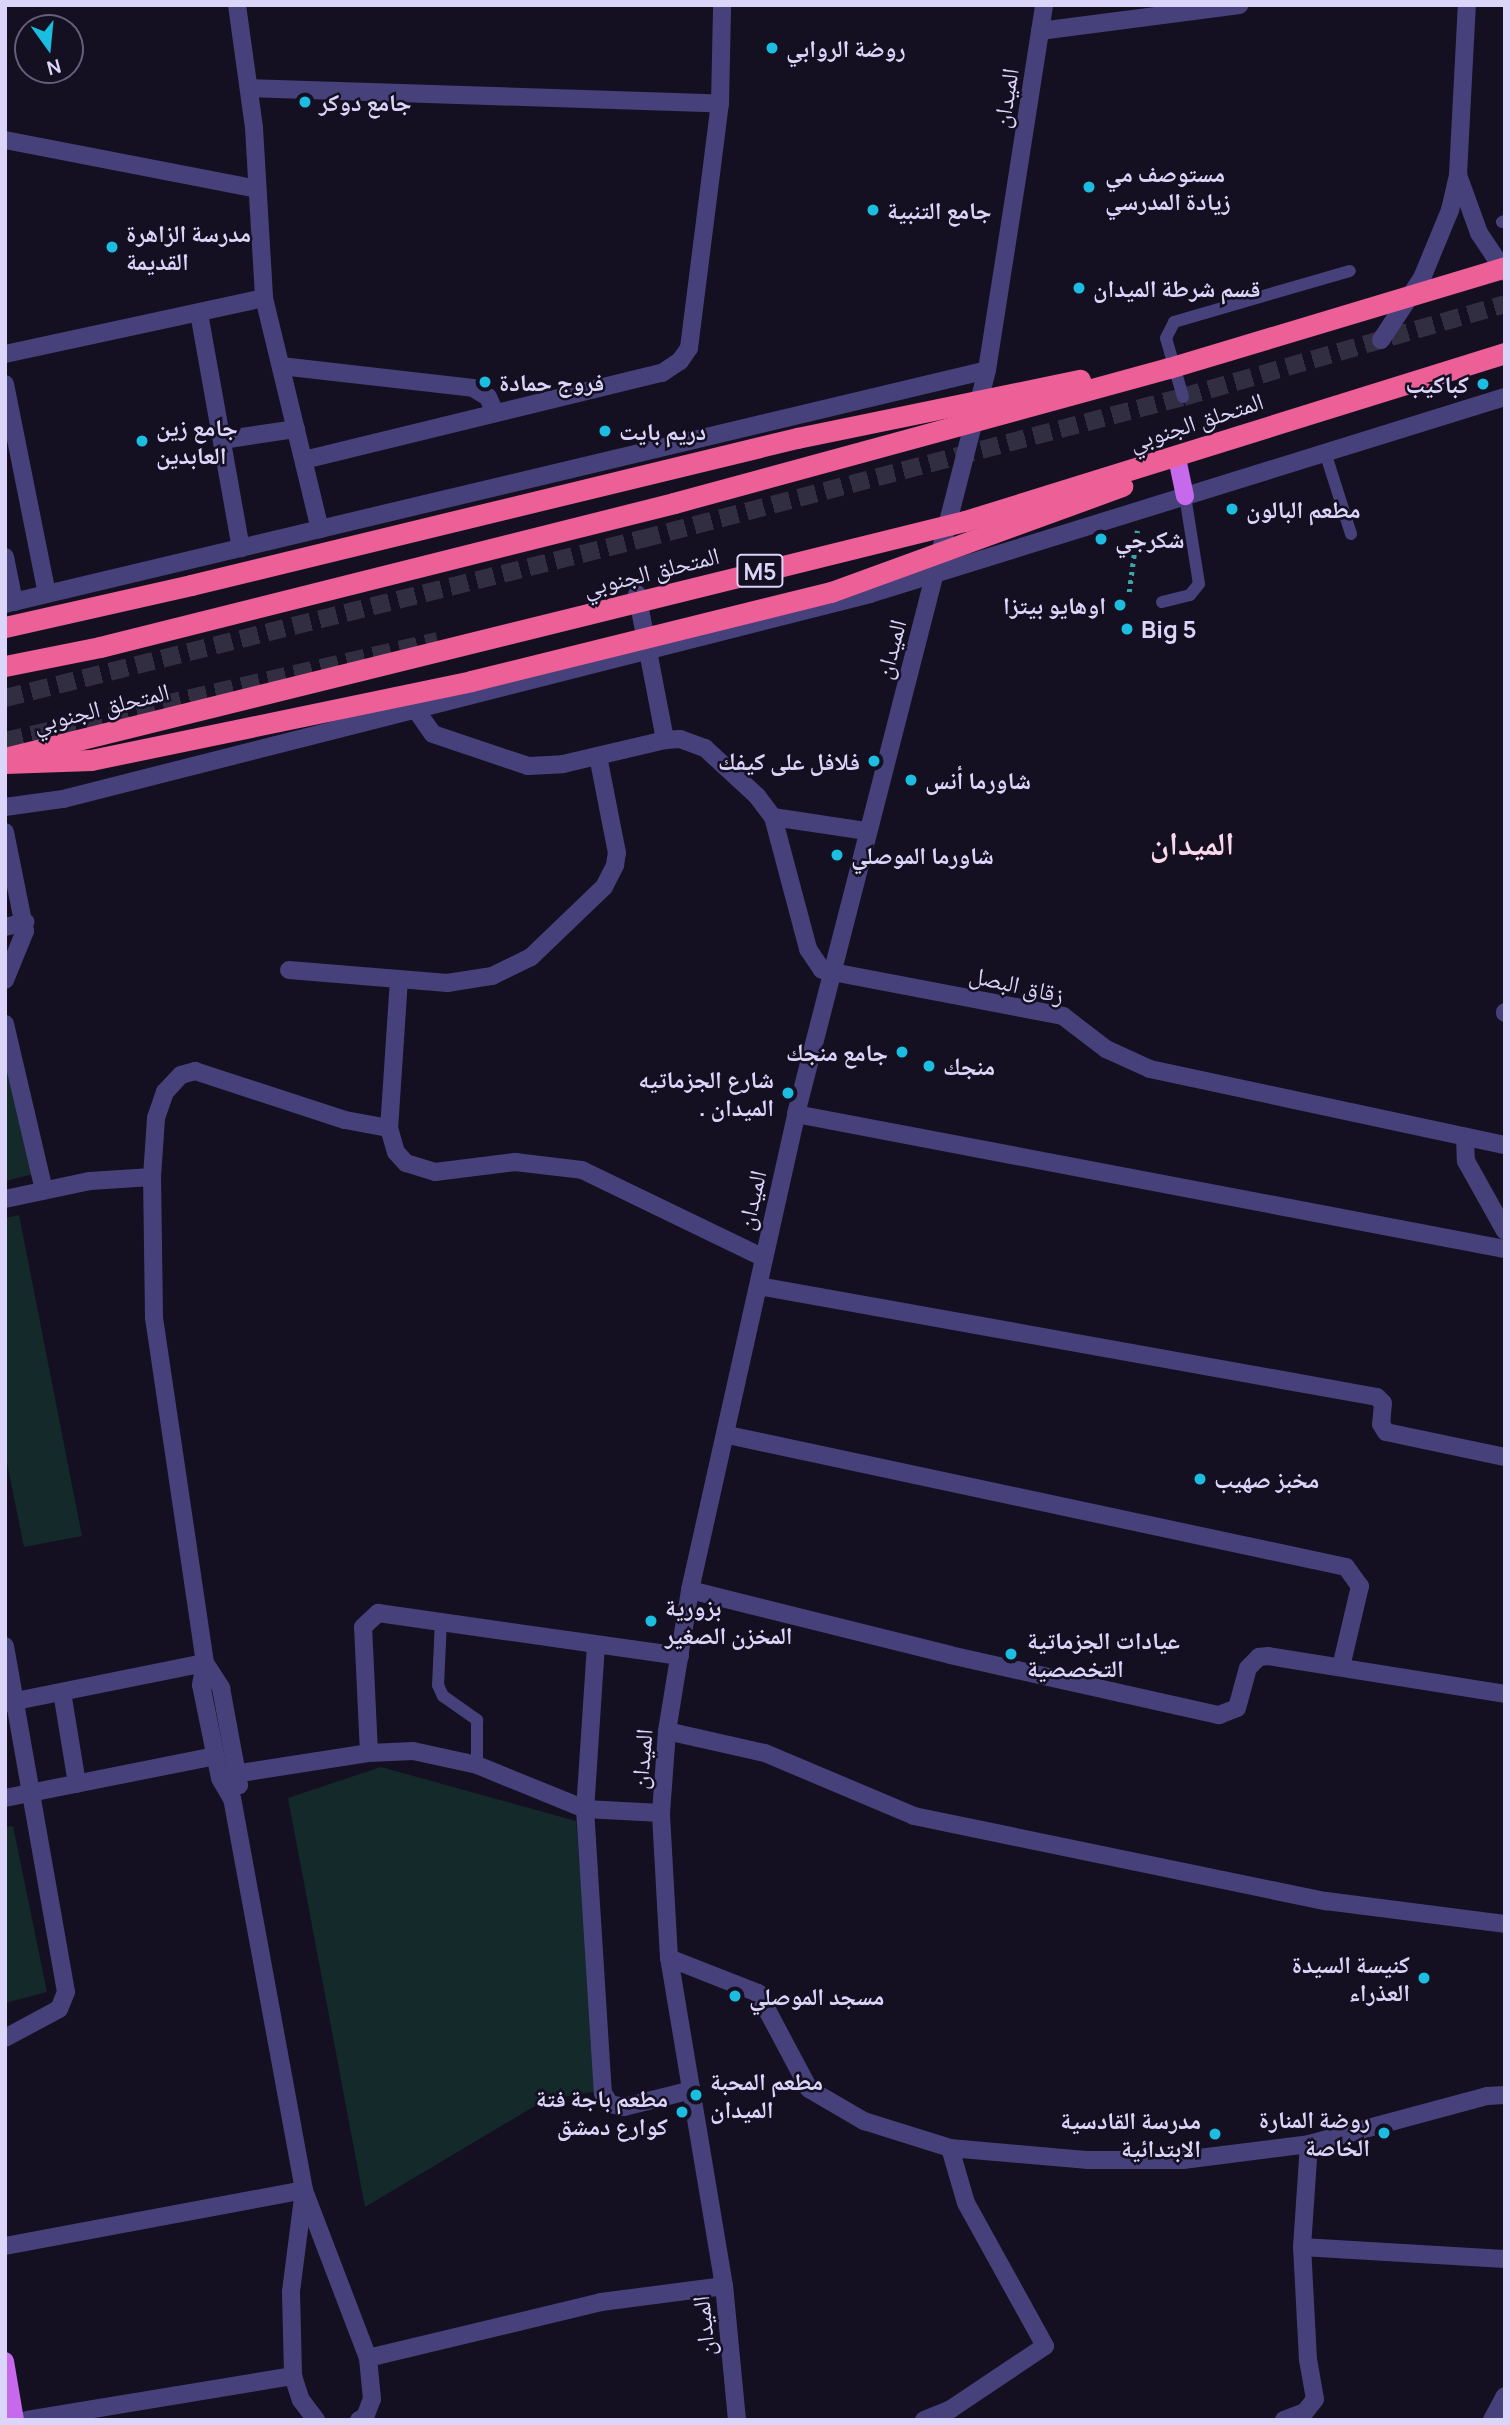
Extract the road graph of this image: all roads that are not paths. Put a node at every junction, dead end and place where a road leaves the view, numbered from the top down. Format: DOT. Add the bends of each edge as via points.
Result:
graph roads {
  1 [pos="237,5"];
  2 [pos="722,5"];
  3 [pos="1044,5"];
  4 [pos="1239,5"];
  5 [pos="1467,5"];
  6 [pos="1040,31"];
  7 [pos="250,88"];
  8 [pos="720,104"];
  9 [pos="5,140"];
  10 [pos="1458,174"];
  11 [pos="257,189"];
  12 [pos="1505,269"];
  13 [pos="1350,271"];
  14 [pos="264,298"];
  15 [pos="199,313"];
  16 [pos="1381,340"];
  17 [pos="1505,353"];
  18 [pos="5,354"];
  19 [pos="281,366"];
  20 [pos="1169,368"];
  21 [pos="987,370"];
  22 [pos="5,384"];
  23 [pos="1182,397"];
  24 [pos="1505,397"];
  25 [pos="495,413"];
  26 [pos="296,429"];
  27 [pos="222,440"];
  28 [pos="1325,452"];
  29 [pos="1178,459"];
  30 [pos="304,460"];
  31 [pos="1185,496"];
  32 [pos="320,529"];
  33 [pos="1351,534"];
  34 [pos="241,548"];
  35 [pos="5,557"];
  36 [pos="936,573"];
  37 [pos="47,594"];
  38 [pos="637,594"];
  39 [pos="10,603"];
  40 [pos="1162,603"];
  41 [pos="5,627"];
  42 [pos="648,651"];
  43 [pos="5,666"];
  44 [pos="416,710"];
  45 [pos="665,740"];
  46 [pos="598,756"];
  47 [pos="5,758"];
  48 [pos="5,764"];
  49 [pos="5,807"];
  50 [pos="773,817"];
  51 [pos="867,831"];
  52 [pos="5,832"];
  53 [pos="25,922"];
  54 [pos="5,927"];
  55 [pos="289,970"];
  56 [pos="829,972"];
  57 [pos="398,979"];
  58 [pos="5,980"];
  59 [pos="5,1024"];
  60 [pos="796,1114"];
  61 [pos="389,1128"];
  62 [pos="1465,1137"];
  63 [pos="1505,1145"];
  64 [pos="152,1177"];
  65 [pos="44,1190"];
  66 [pos="5,1199"];
  67 [pos="1505,1231"];
  68 [pos="1505,1249"];
  69 [pos="764,1258"];
  70 [pos="760,1286"];
  71 [pos="728,1435"];
  72 [pos="1505,1457"];
  73 [pos="690,1590"];
  74 [pos="440,1620"];
  75 [pos="596,1645"];
  76 [pos="5,1646"];
  77 [pos="680,1656"];
  78 [pos="205,1663"];
  79 [pos="1341,1667"];
  80 [pos="62,1692"];
  81 [pos="1505,1694"];
  82 [pos="11,1702"];
  83 [pos="667,1731"];
  84 [pos="369,1753"];
  85 [pos="215,1756"];
  86 [pos="477,1765"];
  87 [pos="240,1773"];
  88 [pos="77,1784"];
  89 [pos="32,1793"];
  90 [pos="5,1798"];
  91 [pos="232,1799"];
  92 [pos="585,1809"];
  93 [pos="662,1812"];
  94 [pos="1505,1924"];
  95 [pos="669,1958"];
  96 [pos="5,2038"];
  97 [pos="692,2090"];
  98 [pos="1505,2095"];
  99 [pos="1309,2144"];
  100 [pos="950,2148"];
  101 [pos="304,2190"];
  102 [pos="5,2246"];
  103 [pos="1303,2247"];
  104 [pos="1505,2259"];
  105 [pos="724,2286"];
  106 [pos="368,2358"];
  107 [pos="5,2361"];
  108 [pos="293,2376"];
  109 [pos="1505,2396"];
  110 [pos="15,2420"];
  111 [pos="27,2420"];
  112 [pos="316,2420"];
  113 [pos="359,2420"];
  114 [pos="737,2420"];
  115 [pos="924,2420"];
  116 [pos="1284,2420"];
  117 [pos="1492,2420"];
  1 -- 7 [label="street"];
  2 -- 8 [label="street"];
  3 -- 6 [label="street, الميدان"];
  4 -- 6 [label="street"];
  5 -- 10 [label="street"];
  6 -- 21 [label="street, الميدان"];
  7 -- 8 [label="street"];
  7 -- 11 [label="street"];
  8 -- 25 [label="street" via="689,348 680,361 662,373"];
  9 -- 11 [label="street"];
  10 -- 12 [label="street" via="1479,233"];
  10 -- 16 [label="street" via="1427,267"];
  11 -- 14 [label="street"];
  12 -- 20 [label="highway, bridge"];
  13 -- 23 [label="lane" via="1174,322 1166,338"];
  14 -- 15 [label="street"];
  14 -- 19 [label="street"];
  15 -- 18 [label="street"];
  15 -- 27 [label="street"];
  17 -- 29 [label="highway, المتحلق الجنوبي / M5, bridge"];
  19 -- 25 [label="street" via="473,388 488,397"];
  19 -- 26 [label="street"];
  20 -- 41 [label="highway, bridge" via="1062,383 848,426"];
  20 -- 43 [label="highway, bridge" via="674,503 100,647"];
  21 -- 32 [label="street"];
  21 -- 36 [label="street, الميدان"];
  22 -- 37 [label="street"];
  24 -- 28 [label="street"];
  25 -- 30 [label="street"];
  26 -- 27 [label="street"];
  26 -- 30 [label="street"];
  27 -- 34 [label="street"];
  28 -- 31 [label="street"];
  28 -- 33 [label="lane"];
  29 -- 31 [label="main road"];
  29 -- 47 [label="highway, المتحلق الجنوبي / M5, bridge" via="965,521"];
  29 -- 48 [label="highway, bridge" via="1004,532 831,592 471,681 91,760"];
  30 -- 32 [label="street"];
  31 -- 36 [label="street"];
  31 -- 40 [label="lane" via="1199,584 1191,595"];
  32 -- 34 [label="street"];
  34 -- 37 [label="street"];
  35 -- 39 [label="street"];
  36 -- 42 [label="street"];
  36 -- 51 [label="street, الميدان"];
  37 -- 39 [label="street"];
  38 -- 42 [label="street"];
  42 -- 44 [label="street"];
  42 -- 45 [label="street"];
  44 -- 46 [label="street" via="433,734 528,766"];
  44 -- 49 [label="street" via="63,799"];
  45 -- 46 [label="street"];
  45 -- 50 [label="street" via="680,739 705,748"];
  46 -- 57 [label="street" via="617,853 604,887 531,957 512,968 470,981"];
  50 -- 51 [label="street"];
  50 -- 56 [label="street" via="811,958"];
  51 -- 56 [label="street, الميدان"];
  52 -- 53 [label="street"];
  53 -- 54 [label="street"];
  53 -- 58 [label="street" via="23,940"];
  55 -- 57 [label="street"];
  56 -- 60 [label="street, الميدان"];
  56 -- 62 [label="street, زقاق البصل" via="1063,1016 1106,1049 1139,1065"];
  57 -- 61 [label="street"];
  59 -- 65 [label="street"];
  60 -- 68 [label="street"];
  60 -- 69 [label="street, الميدان"];
  61 -- 64 [label="street" via="345,1120 195,1071 181,1075 165,1093 156,1118"];
  61 -- 69 [label="street" via="396,1152 419,1171 515,1162 582,1170"];
  62 -- 63 [label="street, زقاق البصل"];
  62 -- 67 [label="street" via="1466,1161"];
  64 -- 65 [label="street"];
  64 -- 78 [label="street" via="151,1262 161,1391"];
  65 -- 66 [label="street"];
  69 -- 70 [label="street, الميدان"];
  70 -- 71 [label="street, الميدان"];
  70 -- 72 [label="street" via="1377,1397 1383,1403 1381,1424 1386,1432"];
  71 -- 73 [label="street, الميدان"];
  71 -- 79 [label="street" via="1346,1567 1360,1587"];
  73 -- 77 [label="street, الميدان"];
  73 -- 79 [label="street" via="1219,1715 1237,1708 1248,1668 1259,1657"];
  74 -- 75 [label="street"];
  74 -- 84 [label="street" via="389,1611 369,1619 363,1627"];
  74 -- 86 [label="lane" via="438,1685 443,1696 477,1720"];
  75 -- 77 [label="street"];
  75 -- 92 [label="street"];
  76 -- 82 [label="street"];
  77 -- 83 [label="street, الميدان"];
  78 -- 80 [label="street"];
  78 -- 85 [label="street" via="201,1685"];
  78 -- 87 [label="street" via="221,1688"];
  79 -- 81 [label="street"];
  80 -- 82 [label="street"];
  80 -- 88 [label="street"];
  82 -- 89 [label="street"];
  83 -- 93 [label="street, الميدان"];
  83 -- 94 [label="street" via="765,1753 914,1816 1326,1901"];
  84 -- 86 [label="street" via="413,1751"];
  84 -- 87 [label="street"];
  85 -- 88 [label="street"];
  85 -- 91 [label="street" via="223,1787"];
  86 -- 92 [label="street"];
  87 -- 91 [label="street"];
  88 -- 89 [label="street"];
  89 -- 90 [label="street"];
  89 -- 96 [label="street" via="66,1992 58,2009"];
  91 -- 101 [label="street"];
  92 -- 93 [label="street"];
  92 -- 97 [label="street" via="603,2093 610,2104 624,2107"];
  93 -- 95 [label="street, الميدان"];
  95 -- 97 [label="street, الميدان"];
  95 -- 100 [label="street" via="758,1993 809,2089 864,2121"];
  97 -- 105 [label="street, الميدان"];
  98 -- 99 [label="street"];
  99 -- 100 [label="street" via="1183,2160 1088,2160"];
  99 -- 103 [label="street"];
  100 -- 115 [label="street" via="966,2203 1045,2346 951,2409"];
  101 -- 102 [label="street"];
  101 -- 106 [label="street"];
  101 -- 108 [label="street" via="291,2292"];
  103 -- 104 [label="street"];
  103 -- 116 [label="street" via="1308,2360 1315,2399 1305,2412"];
  105 -- 106 [label="street" via="601,2302"];
  105 -- 114 [label="street, الميدان"];
  106 -- 113 [label="street" via="372,2399 365,2417"];
  107 -- 110 [label="main road"];
  108 -- 111 [label="street"];
  108 -- 112 [label="street" via="301,2400"];
  109 -- 117 [label="street"];
}
